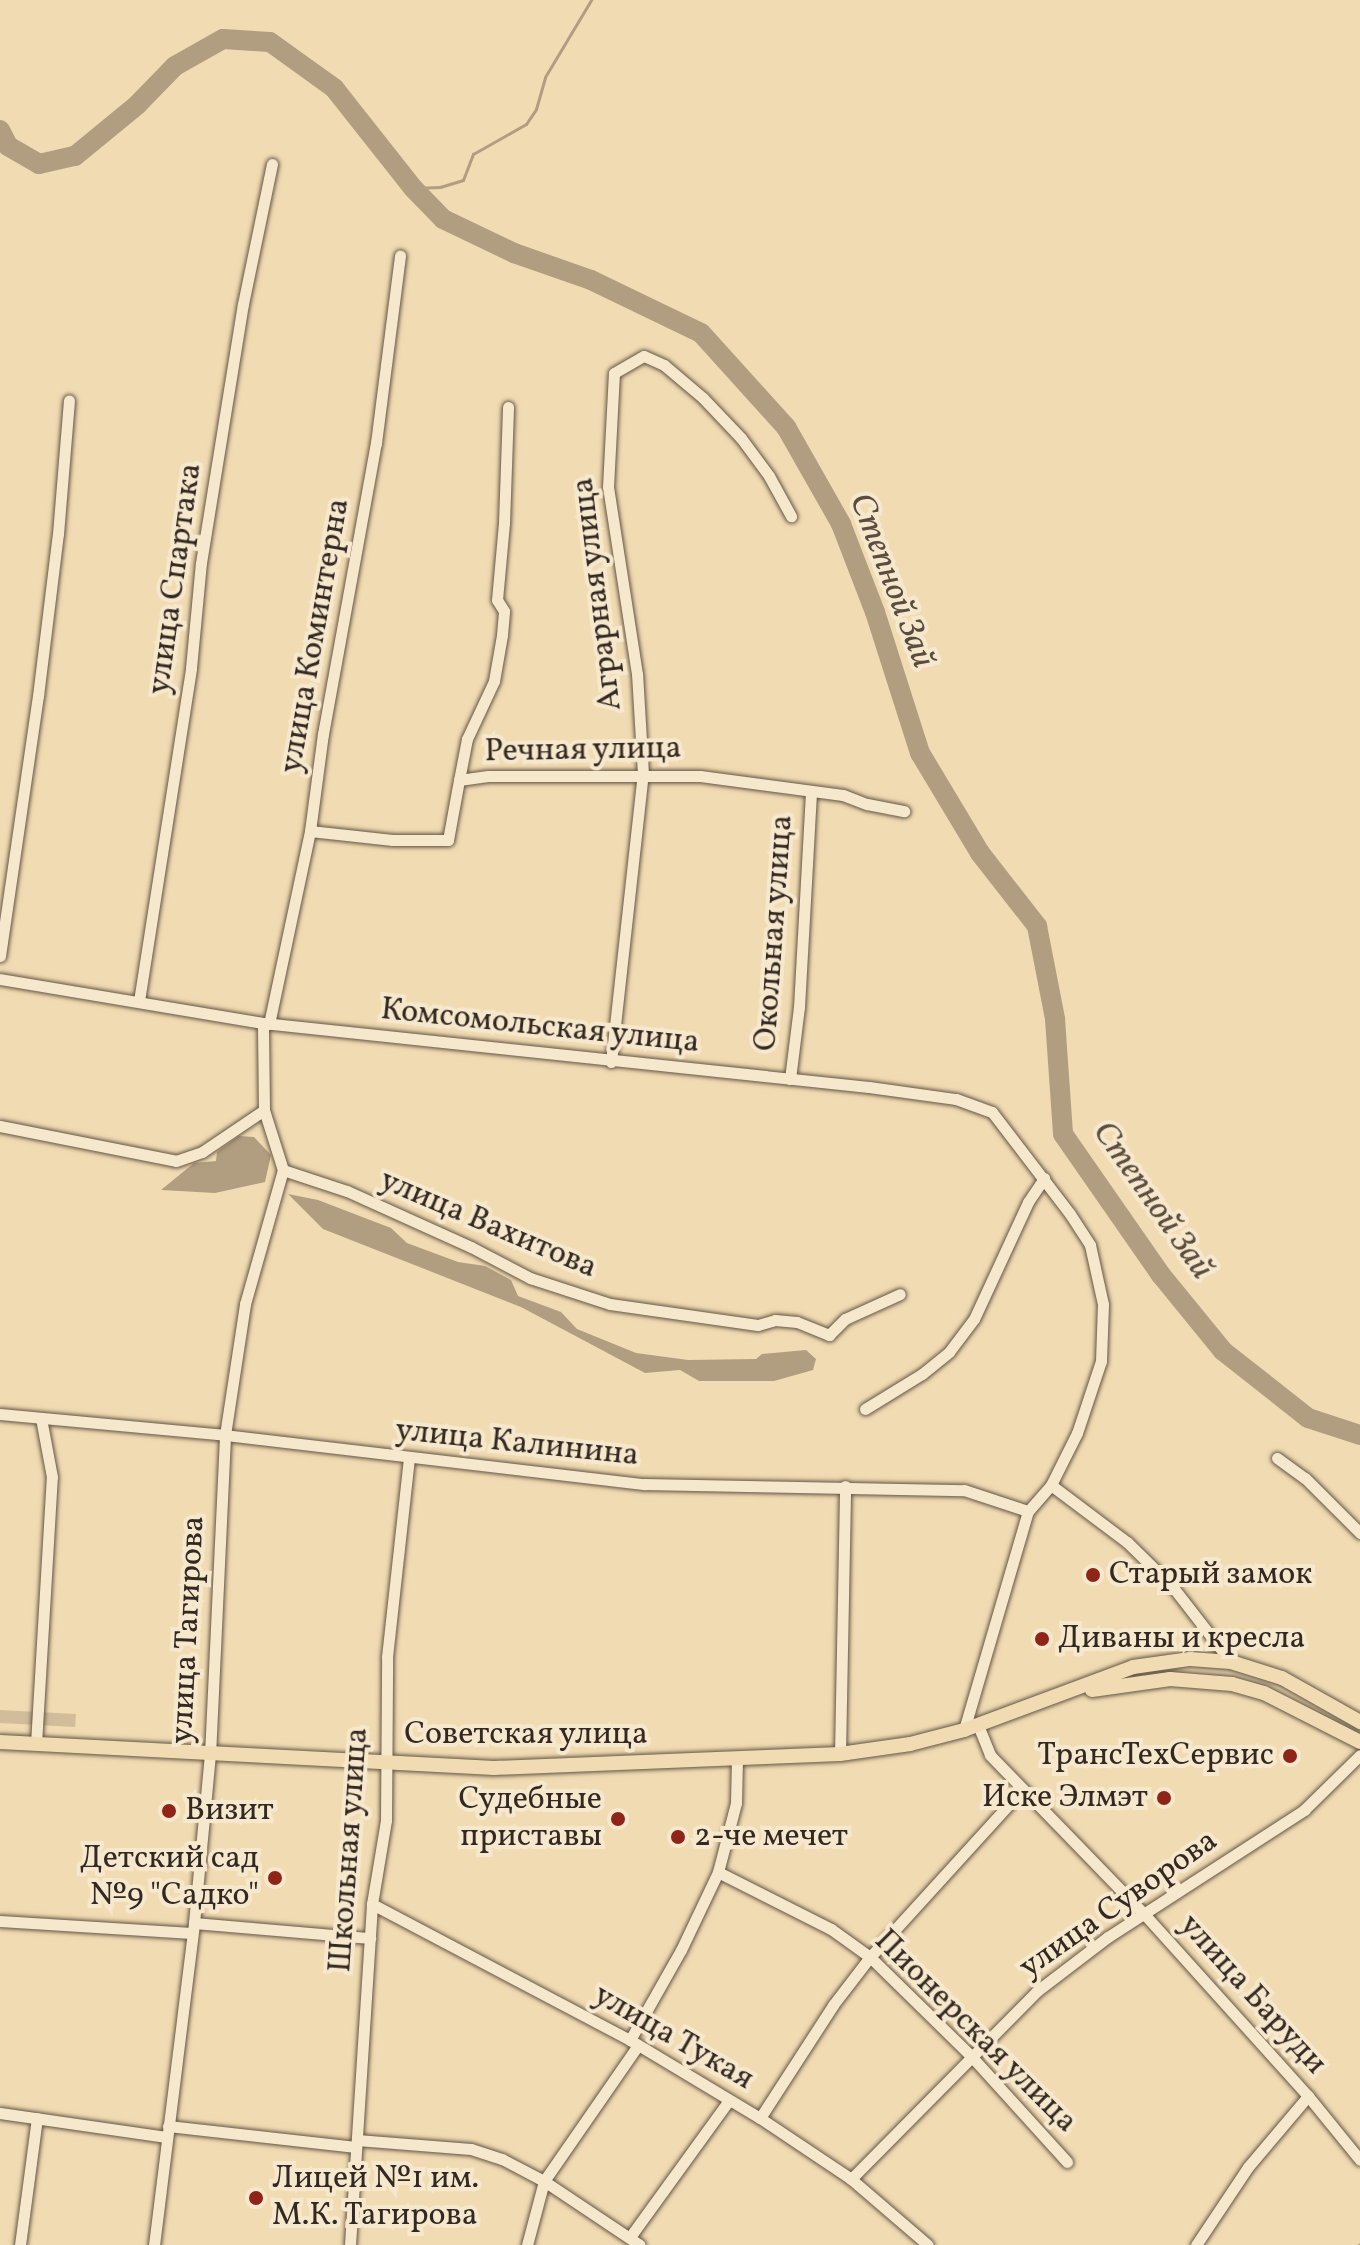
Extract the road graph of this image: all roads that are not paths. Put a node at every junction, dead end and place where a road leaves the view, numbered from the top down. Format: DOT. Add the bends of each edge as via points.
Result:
graph roads {
  1 [pos="272,164"];
  2 [pos="400,256"];
  3 [pos="69,400"];
  4 [pos="508,407"];
  5 [pos="791,516"];
  6 [pos="643,774"];
  7 [pos="459,780"];
  8 [pos="811,791"];
  9 [pos="904,811"];
  10 [pos="310,831"];
  11 [pos="0,956"];
  12 [pos="0,979"];
  13 [pos="139,1001"];
  14 [pos="266,1024"];
  15 [pos="611,1062"];
  16 [pos="790,1079"];
  17 [pos="264,1110"];
  18 [pos="0,1126"];
  19 [pos="283,1170"];
  20 [pos="1044,1178"];
  21 [pos="900,1294"];
  22 [pos="865,1409"];
  23 [pos="0,1414"];
  24 [pos="41,1418"];
  25 [pos="225,1435"];
  26 [pos="1277,1458"];
  27 [pos="409,1459"];
  28 [pos="1051,1485"];
  29 [pos="845,1486"];
  30 [pos="1028,1511"];
  31 [pos="1360,1533"];
  32 [pos="1231,1662"];
  33 [pos="1045,1700"];
  34 [pos="1360,1722"];
  35 [pos="971,1727"];
  36 [pos="0,1742"];
  37 [pos="1360,1742"];
  38 [pos="36,1744"];
  39 [pos="840,1754"];
  40 [pos="210,1755"];
  41 [pos="1360,1755"];
  42 [pos="737,1760"];
  43 [pos="385,1764"];
  44 [pos="1023,1789"];
  45 [pos="718,1872"];
  46 [pos="372,1904"];
  47 [pos="1145,1915"];
  48 [pos="0,1921"];
  49 [pos="193,1928"];
  50 [pos="370,1938"];
  51 [pos="870,1957"];
  52 [pos="634,2043"];
  53 [pos="971,2056"];
  54 [pos="1308,2096"];
  55 [pos="729,2100"];
  56 [pos="0,2113"];
  57 [pos="37,2118"];
  58 [pos="760,2118"];
  59 [pos="167,2131"];
  60 [pos="356,2143"];
  61 [pos="1360,2160"];
  62 [pos="1067,2162"];
  63 [pos="851,2179"];
  64 [pos="544,2181"];
  65 [pos="630,2237"];
  66 [pos="20,2245"];
  67 [pos="154,2245"];
  68 [pos="350,2245"];
  69 [pos="527,2245"];
  70 [pos="640,2245"];
  71 [pos="928,2245"];
  72 [pos="1196,2245"];
  1 -- 13 [label="street, улица Спартака" via="243,304 204,548 191,668"];
  2 -- 10 [label="street, улица Коминтерна" via="376,443"];
  3 -- 11 [label="street" via="38,696"];
  4 -- 7 [label="street" via="497,600 504,611 502,635 494,681 467,739"];
  5 -- 6 [label="street, Аграрная улица" via="741,438 664,365 644,356 614,373 608,487 637,674"];
  6 -- 7 [label="street, Речная улица"];
  6 -- 8 [label="street, Речная улица"];
  6 -- 15 [label="street, Аграрная улица"];
  7 -- 10 [label="street, Речная улица" via="448,840"];
  8 -- 9 [label="street, Речная улица"];
  8 -- 16 [label="street, Окольная улица"];
  10 -- 14 [label="street, улица Коминтерна"];
  12 -- 13 [label="street, Комсомольская улица"];
  13 -- 14 [label="street, Комсомольская улица"];
  14 -- 15 [label="street, Комсомольская улица"];
  14 -- 17 [label="street"];
  15 -- 16 [label="street, Комсомольская улица"];
  16 -- 20 [label="street, Комсомольская улица" via="956,1099 992,1112"];
  17 -- 18 [label="street" via="202,1152 176,1161"];
  17 -- 19 [label="street"];
  19 -- 21 [label="street, улица Вахитова" via="347,1191 530,1278 610,1304 758,1325 797,1322 829,1335 845,1319"];
  19 -- 25 [label="street, улица Тагирова" via="245,1304"];
  20 -- 22 [label="street" via="984,1301 957,1341 922,1374"];
  20 -- 28 [label="street, Комсомольская улица" via="1090,1245 1103,1304 1101,1361 1077,1433"];
  23 -- 24 [label="street, улица Калинина"];
  24 -- 25 [label="street, улица Калинина"];
  24 -- 38 [label="street" via="52,1477"];
  25 -- 27 [label="street, улица Калинина"];
  25 -- 40 [label="street, улица Тагирова"];
  26 -- 31 [label="street"];
  27 -- 29 [label="street, улица Калинина" via="644,1484"];
  27 -- 43 [label="street, Школьная улица" via="387,1657"];
  28 -- 30 [label="street, Комсомольская улица"];
  28 -- 32 [label="street" via="1127,1542 1172,1586"];
  29 -- 30 [label="street, улица Калинина" via="964,1490"];
  29 -- 39 [label="street"];
  30 -- 35 [label="street"];
  32 -- 33 [label="main road, Советская улица" via="1153,1662"];
  32 -- 34 [label="main road, Советская улица" via="1282,1678"];
  33 -- 35 [label="main road, Советская улица"];
  33 -- 37 [label="main road, Советская улица" via="1144,1680 1213,1682 1264,1693"];
  35 -- 39 [label="main road, Советская улица" via="910,1744"];
  35 -- 44 [label="street, улица Баруди"];
  36 -- 38 [label="main road, Советская улица"];
  38 -- 40 [label="main road, Советская улица"];
  39 -- 42 [label="main road, Советская улица"];
  40 -- 43 [label="main road, Советская улица"];
  40 -- 49 [label="street, улица Тагирова"];
  41 -- 47 [label="street, улица Суворова" via="1304,1810"];
  42 -- 43 [label="main road, Советская улица" via="494,1768"];
  42 -- 45 [label="street" via="736,1803"];
  43 -- 46 [label="street, Школьная улица" via="386,1820"];
  44 -- 47 [label="street, улица Баруди"];
  44 -- 51 [label="street"];
  45 -- 51 [label="street, Пионерская улица" via="831,1929"];
  45 -- 52 [label="street"];
  46 -- 50 [label="street, Школьная улица"];
  46 -- 52 [label="street, улица Тукая"];
  47 -- 53 [label="street, улица Суворова" via="1037,1991"];
  47 -- 54 [label="street, улица Баруди"];
  48 -- 49 [label="street"];
  49 -- 50 [label="street"];
  49 -- 59 [label="street, улица Тагирова"];
  50 -- 60 [label="street, Школьная улица"];
  51 -- 53 [label="street, Пионерская улица"];
  51 -- 58 [label="street"];
  52 -- 55 [label="street, улица Тукая"];
  52 -- 64 [label="street"];
  53 -- 62 [label="street, Пионерская улица"];
  53 -- 63 [label="street, улица Суворова"];
  54 -- 61 [label="street, улица Баруди"];
  54 -- 72 [label="street" via="1248,2167"];
  55 -- 58 [label="street, улица Тукая"];
  55 -- 65 [label="street"];
  56 -- 57 [label="street"];
  57 -- 59 [label="street"];
  57 -- 66 [label="street"];
  58 -- 63 [label="street, улица Тукая"];
  59 -- 60 [label="street"];
  59 -- 67 [label="street, улица Тагирова"];
  60 -- 64 [label="street" via="471,2149"];
  60 -- 68 [label="street, Школьная улица"];
  63 -- 71 [label="street, улица Тукая"];
  64 -- 65 [label="street"];
  64 -- 69 [label="street"];
  65 -- 70 [label="street"];
}
